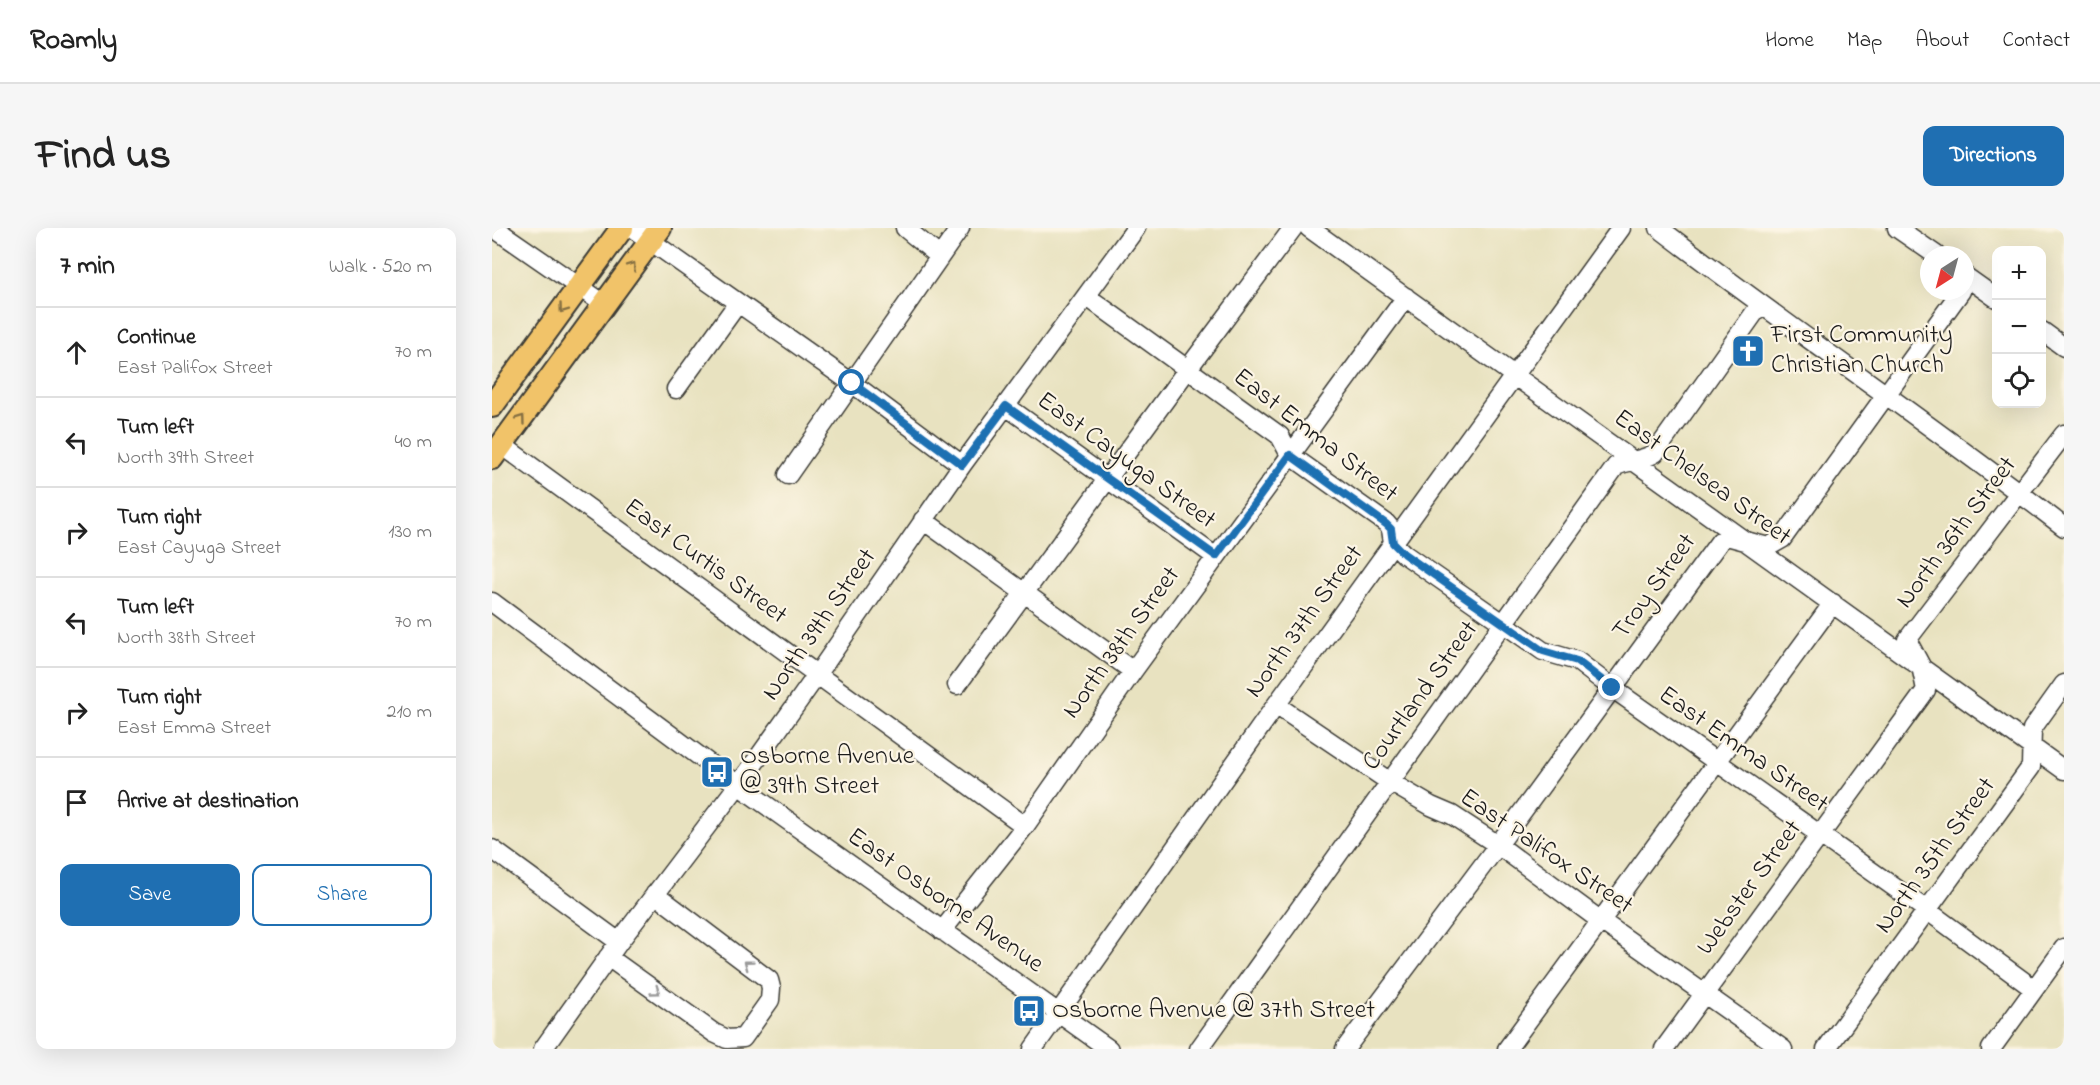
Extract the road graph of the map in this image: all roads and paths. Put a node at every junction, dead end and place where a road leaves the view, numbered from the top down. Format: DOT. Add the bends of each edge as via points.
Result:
graph roads {
  1 [pos="494,228"];
  2 [pos="622,228"];
  3 [pos="905,228"];
  4 [pos="960,228"];
  5 [pos="1136,228"];
  6 [pos="1293,228"];
  7 [pos="1309,228"];
  8 [pos="1621,228"];
  9 [pos="1659,228"];
  10 [pos="1897,228"];
  11 [pos="647,232"];
  12 [pos="1922,246"];
  13 [pos="939,256"];
  14 [pos="580,286"];
  15 [pos="1974,287"];
  16 [pos="1086,296"];
  17 [pos="1992,296"];
  18 [pos="1406,297"];
  19 [pos="1953,300"];
  20 [pos="738,303"];
  21 [pos="604,304"];
  22 [pos="1760,305"];
  23 [pos="2046,334"];
  24 [pos="2064,347"];
  25 [pos="1187,370"];
  26 [pos="1514,375"];
  27 [pos="852,383"];
  28 [pos="676,389"];
  29 [pos="1886,396"];
  30 [pos="492,406"];
  31 [pos="1006,406"];
  32 [pos="2064,434"];
  33 [pos="497,452"];
  34 [pos="1290,455"];
  35 [pos="1633,460"];
  36 [pos="962,465"];
  37 [pos="788,475"];
  38 [pos="1107,479"];
  39 [pos="2020,493"];
  40 [pos="923,520"];
  41 [pos="2064,527"];
  42 [pos="1745,541"];
  43 [pos="1393,543"];
  44 [pos="1216,556"];
  45 [pos="1025,594"];
  46 [pos="492,602"];
  47 [pos="1833,603"];
  48 [pos="1505,623"];
  49 [pos="1921,666"];
  50 [pos="1133,671"];
  51 [pos="817,675"];
  52 [pos="2064,684"];
  53 [pos="957,685"];
  54 [pos="1612,688"];
  55 [pos="1276,705"];
  56 [pos="2031,747"];
  57 [pos="1717,763"];
  58 [pos="2064,770"];
  59 [pos="1390,782"];
  60 [pos="738,785"];
  61 [pos="1024,826"];
  62 [pos="1820,836"];
  63 [pos="1498,845"];
  64 [pos="492,849"];
  65 [pos="655,894"];
  66 [pos="1928,910"];
  67 [pos="1601,921"];
  68 [pos="942,931"];
  69 [pos="2064,948"];
  70 [pos="614,950"];
  71 [pos="2034,989"];
  72 [pos="1705,993"];
  73 [pos="1059,1014"];
  74 [pos="543,1049"];
  75 [pos="1033,1049"];
  76 [pos="1109,1049"];
  77 [pos="1199,1049"];
  78 [pos="1345,1049"];
  79 [pos="1507,1049"];
  80 [pos="1664,1049"];
  81 [pos="1783,1049"];
  82 [pos="1826,1049"];
  83 [pos="1991,1049"];
  1 -- 14 [label="street"];
  2 -- 14 [label="main road"];
  3 -- 13 [label="street"];
  4 -- 13 [label="street"];
  5 -- 16 [label="street, North 39th Street"];
  6 -- 25 [label="street"];
  7 -- 18 [label="street, East Chelsea Street"];
  8 -- 26 [label="street, North 37th Street"];
  9 -- 22 [label="street"];
  10 -- 12 [label="street"];
  11 -- 20 [label="street"];
  21 -- 11 [label="main road, one-way"];
  13 -- 27 [label="street"];
  14 -- 21 [label="street"];
  14 -- 30 [label="main road, one-way"];
  15 -- 17 [label="street"];
  16 -- 25 [label="street, East Emma Street"];
  16 -- 31 [label="street, North 39th Street"];
  18 -- 26 [label="street, East Chelsea Street"];
  18 -- 34 [label="street, North 38th Street"];
  19 -- 29 [label="street, Troy Street"];
  20 -- 27 [label="street"];
  20 -- 28 [label="street"];
  33 -- 21 [label="main road, one-way"];
  22 -- 29 [label="street"];
  22 -- 35 [label="street, Courtland Street" via="1655,453"];
  23 -- 24 [label="street"];
  25 -- 34 [label="street, East Emma Street" via="1280,436"];
  25 -- 38 [label="street"];
  26 -- 35 [label="street, East Chelsea Street"];
  26 -- 43 [label="street, North 37th Street"];
  27 -- 36 [label="street"];
  27 -- 37 [label="street"];
  29 -- 39 [label="street"];
  29 -- 42 [label="street, Troy Street" via="1782,539 1768,547"];
  31 -- 36 [label="street, North 39th Street"];
  31 -- 38 [label="street, East Cayuga Street"];
  32 -- 39 [label="street, North 36th Street"];
  33 -- 51 [label="street, East Curtis Street"];
  34 -- 43 [label="street, East Emma Street" via="1386,524"];
  34 -- 44 [label="street, North 38th Street"];
  35 -- 42 [label="street, East Chelsea Street"];
  35 -- 48 [label="street, Courtland Street" via="1616,466"];
  36 -- 40 [label="street, North 39th Street"];
  38 -- 44 [label="street, East Cayuga Street"];
  38 -- 45 [label="street"];
  39 -- 41 [label="street"];
  39 -- 49 [label="street, North 36th Street" via="1907,640"];
  40 -- 45 [label="street"];
  40 -- 51 [label="street, North 39th Street"];
  42 -- 47 [label="street, East Chelsea Street"];
  42 -- 54 [label="street, Troy Street" via="1727,536 1720,541"];
  43 -- 48 [label="street, East Emma Street"];
  43 -- 55 [label="street, North 37th Street"];
  44 -- 50 [label="street, North 38th Street"];
  45 -- 50 [label="street"];
  45 -- 53 [label="street"];
  46 -- 60 [label="street, East Osborne Avenue"];
  47 -- 49 [label="street, East Chelsea Street"];
  47 -- 57 [label="street"];
  48 -- 54 [label="street, East Emma Street" via="1543,651 1577,661"];
  48 -- 59 [label="street, Courtland Street"];
  49 -- 56 [label="street, East Chelsea Street"];
  49 -- 62 [label="street, Webster Street" via="1926,690"];
  50 -- 61 [label="street, North 38th Street"];
  51 -- 60 [label="street, North 39th Street"];
  51 -- 61 [label="street, East Curtis Street"];
  52 -- 56 [label="street, North 35th Street" via="2032,729"];
  54 -- 57 [label="street, East Emma Street"];
  54 -- 63 [label="street, Troy Street"];
  55 -- 59 [label="street, East Palifox Street"];
  55 -- 73 [label="street, North 37th Street"];
  56 -- 58 [label="street, East Chelsea Street"];
  56 -- 66 [label="street, North 35th Street" via="2031,767"];
  57 -- 62 [label="street, East Emma Street"];
  57 -- 67 [label="street"];
  59 -- 63 [label="street, East Palifox Street"];
  59 -- 77 [label="street, Courtland Street"];
  60 -- 65 [label="street, North 39th Street"];
  60 -- 68 [label="street, East Osborne Avenue"];
  61 -- 68 [label="street, North 38th Street"];
  62 -- 66 [label="street, East Emma Street"];
  62 -- 72 [label="street, Webster Street"];
  63 -- 67 [label="street, East Palifox Street"];
  63 -- 78 [label="street, Troy Street"];
  64 -- 70 [label="street"];
  65 -- 70 [label="street, North 39th Street"];
  70 -- 65 [label="street, one-way" via="714,1033 728,1039 743,1038 770,1000 768,980"];
  66 -- 71 [label="street, East Emma Street"];
  66 -- 82 [label="street, North 35th Street"];
  67 -- 72 [label="street, East Palifox Street"];
  67 -- 79 [label="street"];
  68 -- 73 [label="street, East Osborne Avenue"];
  69 -- 71 [label="street"];
  70 -- 74 [label="street, North 39th Street"];
  71 -- 83 [label="street"];
  72 -- 80 [label="street, Webster Street"];
  72 -- 81 [label="street, East Palifox Street"];
  73 -- 75 [label="street, North 37th Street"];
  73 -- 76 [label="street, East Osborne Avenue"];
}
